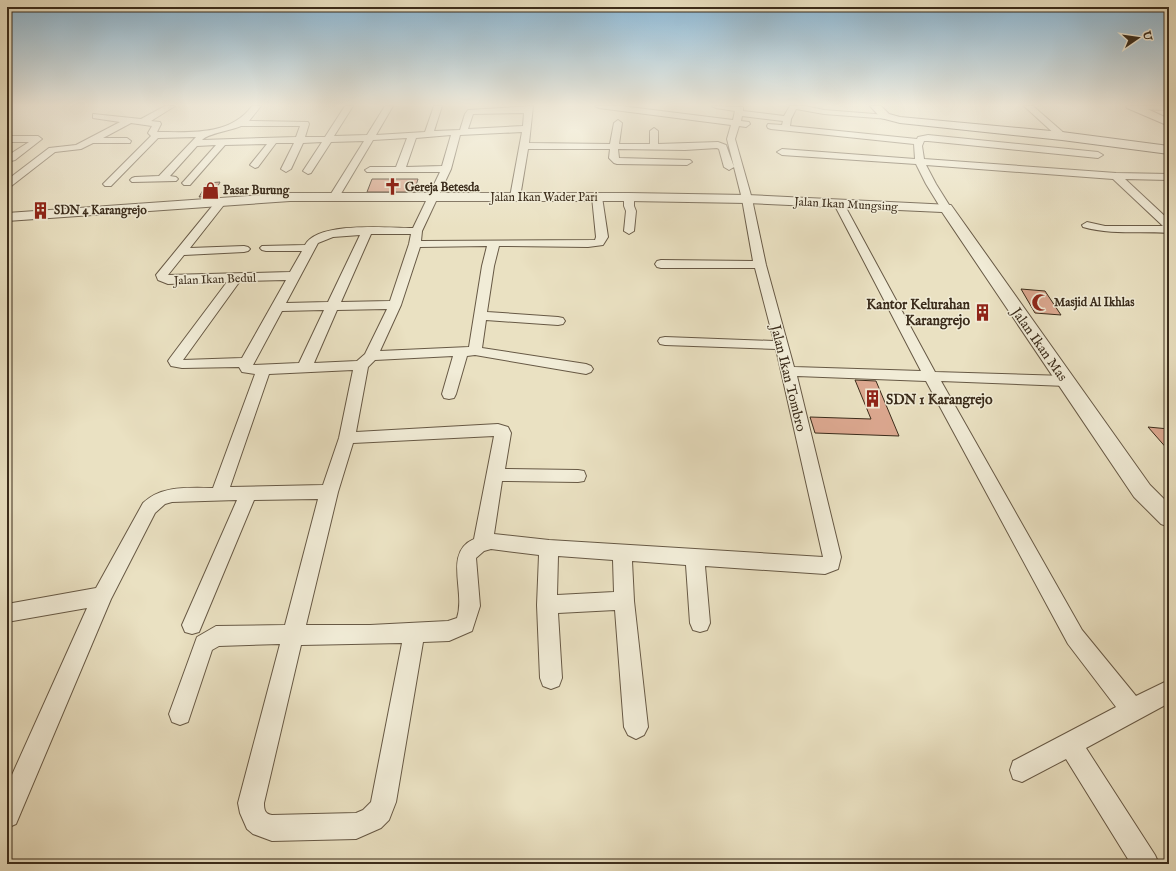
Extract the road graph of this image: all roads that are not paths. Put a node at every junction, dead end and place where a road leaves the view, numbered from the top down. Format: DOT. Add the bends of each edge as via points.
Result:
graph roads {
  1 [pos="524,146"];
  2 [pos="28,147"];
  3 [pos="78,147"];
  4 [pos="145,147"];
  5 [pos="192,147"];
  6 [pos="219,147"];
  7 [pos="269,147"];
  8 [pos="297,147"];
  9 [pos="324,147"];
  10 [pos="365,147"];
  11 [pos="409,147"];
  12 [pos="454,147"];
  13 [pos="582,147"];
  14 [pos="614,147"];
  15 [pos="654,147"];
  16 [pos="685,147"];
  17 [pos="698,147"];
  18 [pos="722,147"];
  19 [pos="734,147"];
  20 [pos="919,147"];
  21 [pos="1012,147"];
  22 [pos="1043,147"];
  23 [pos="1143,147"];
  24 [pos="1045,150"];
  25 [pos="1169,150"];
  26 [pos="782,152"];
  27 [pos="1098,155"];
  28 [pos="7,159"];
  29 [pos="920,163"];
  30 [pos="255,165"];
  31 [pos="286,169"];
  32 [pos="446,169"];
  33 [pos="370,170"];
  34 [pos="400,170"];
  35 [pos="308,171"];
  36 [pos="730,172"];
  37 [pos="1116,176"];
  38 [pos="1169,177"];
  39 [pos="162,179"];
  40 [pos="135,180"];
  41 [pos="108,184"];
  42 [pos="7,185"];
  43 [pos="334,197"];
  44 [pos="433,197"];
  45 [pos="515,197"];
  46 [pos="597,197"];
  47 [pos="629,197"];
  48 [pos="746,199"];
  49 [pos="222,201"];
  50 [pos="839,204"];
  51 [pos="946,208"];
  52 [pos="7,216"];
  53 [pos="1087,225"];
  54 [pos="1169,226"];
  55 [pos="1169,230"];
  56 [pos="629,231"];
  57 [pos="367,232"];
  58 [pos="416,238"];
  59 [pos="494,243"];
  60 [pos="266,248"];
  61 [pos="309,248"];
  62 [pos="244,249"];
  63 [pos="181,252"];
  64 [pos="661,264"];
  65 [pos="760,265"];
  66 [pos="293,276"];
  67 [pos="236,278"];
  68 [pos="395,305"];
  69 [pos="332,306"];
  70 [pos="276,307"];
  71 [pos="481,316"];
  72 [pos="558,321"];
  73 [pos="665,341"];
  74 [pos="782,345"];
  75 [pos="468,351"];
  76 [pos="366,360"];
  77 [pos="247,362"];
  78 [pos="304,368"];
  79 [pos="264,369"];
  80 [pos="586,369"];
  81 [pos="788,371"];
  82 [pos="930,375"];
  83 [pos="1066,381"];
  84 [pos="449,394"];
  85 [pos="347,438"];
  86 [pos="495,475"];
  87 [pos="578,476"];
  88 [pos="329,492"];
  89 [pos="219,494"];
  90 [pos="248,494"];
  91 [pos="1169,518"];
  92 [pos="483,543"];
  93 [pos="549,548"];
  94 [pos="622,552"];
  95 [pos="695,556"];
  96 [pos="102,596"];
  97 [pos="624,602"];
  98 [pos="547,605"];
  99 [pos="7,613"];
  100 [pos="700,623"];
  101 [pos="192,625"];
  102 [pos="414,632"];
  103 [pos="294,636"];
  104 [pos="551,678"];
  105 [pos="1169,691"];
  106 [pos="1134,711"];
  107 [pos="180,714"];
  108 [pos="636,727"];
  109 [pos="1070,745"];
  110 [pos="1022,770"];
  111 [pos="7,815"];
  112 [pos="1146,864"];
  1 -- 45 [label="street"];
  2 -- 28 [label="street"];
  3 -- 42 [label="street" via="52,150"];
  4 -- 41 [label="street"];
  5 -- 39 [label="street"];
  6 -- 39 [label="street" via="189,181"];
  7 -- 30 [label="street"];
  8 -- 31 [label="street"];
  9 -- 35 [label="street"];
  10 -- 43 [label="street"];
  11 -- 34 [label="street"];
  12 -- 32 [label="street"];
  13 -- 14 [label="street"];
  14 -- 15 [label="street"];
  14 -- 16 [label="street" via="614,158 617,161 688,165"];
  15 -- 16 [label="street"];
  16 -- 17 [label="street"];
  18 -- 36 [label="street"];
  19 -- 48 [label="street, Jalan Ikan Tombro"];
  20 -- 29 [label="street"];
  21 -- 24 [label="street"];
  22 -- 24 [label="street"];
  23 -- 25 [label="main road"];
  24 -- 27 [label="street"];
  26 -- 29 [label="street"];
  29 -- 37 [label="street"];
  29 -- 51 [label="street, Jalan Ikan Mas" via="927,180"];
  32 -- 34 [label="street"];
  32 -- 44 [label="street"];
  33 -- 34 [label="street"];
  37 -- 38 [label="street"];
  37 -- 54 [label="street"];
  39 -- 40 [label="street"];
  43 -- 44 [label="street, Jalan Ikan Wader Pari"];
  43 -- 49 [label="street, Jalan Ikan Wader Pari"];
  44 -- 45 [label="street, Jalan Ikan Wader Pari"];
  44 -- 58 [label="street"];
  45 -- 46 [label="street, Jalan Ikan Wader Pari"];
  46 -- 47 [label="street, Jalan Ikan Wader Pari"];
  46 -- 59 [label="street" via="602,237 599,243"];
  47 -- 48 [label="street, Jalan Ikan Wader Pari"];
  47 -- 56 [label="street"];
  48 -- 50 [label="street, Jalan Ikan Mungsing"];
  48 -- 65 [label="street, Jalan Ikan Tombro"];
  49 -- 52 [label="street, Jalan Ikan Wader Pari"];
  49 -- 63 [label="street, Jalan Ikan Bedul"];
  50 -- 51 [label="street, Jalan Ikan Mungsing"];
  50 -- 82 [label="street"];
  51 -- 83 [label="street, Jalan Ikan Mas"];
  53 -- 55 [label="street" via="1111,230"];
  57 -- 58 [label="street"];
  57 -- 61 [label="street" via="324,235 318,237"];
  57 -- 69 [label="street"];
  58 -- 59 [label="street"];
  58 -- 68 [label="street"];
  59 -- 71 [label="street"];
  60 -- 61 [label="street"];
  61 -- 66 [label="street"];
  62 -- 63 [label="street"];
  63 -- 67 [label="street, Jalan Ikan Bedul" via="162,275 164,279"];
  64 -- 65 [label="street"];
  65 -- 74 [label="street, Jalan Ikan Tombro"];
  66 -- 67 [label="street, Jalan Ikan Bedul"];
  66 -- 70 [label="street"];
  67 -- 77 [label="street" via="175,360 178,364"];
  68 -- 69 [label="street"];
  68 -- 76 [label="street"];
  69 -- 70 [label="street"];
  69 -- 78 [label="street"];
  70 -- 77 [label="street"];
  71 -- 72 [label="street"];
  71 -- 75 [label="street"];
  73 -- 74 [label="street"];
  74 -- 81 [label="street, Jalan Ikan Tombro"];
  75 -- 76 [label="street"];
  75 -- 80 [label="street"];
  75 -- 84 [label="street"];
  76 -- 78 [label="street"];
  76 -- 85 [label="street"];
  77 -- 79 [label="street" via="247,369"];
  78 -- 79 [label="street"];
  79 -- 89 [label="street"];
  81 -- 82 [label="street"];
  81 -- 95 [label="street, Jalan Ikan Tombro" via="832,557 831,563 825,566"];
  82 -- 83 [label="street"];
  82 -- 106 [label="street" via="1075,636"];
  83 -- 91 [label="street, Jalan Ikan Mas" via="1142,491"];
  85 -- 86 [label="street" via="502,431"];
  85 -- 88 [label="street"];
  86 -- 87 [label="street"];
  86 -- 92 [label="street"];
  88 -- 90 [label="street"];
  88 -- 103 [label="street"];
  89 -- 90 [label="street"];
  89 -- 96 [label="street" via="172,495 158,499 149,508"];
  90 -- 101 [label="street"];
  92 -- 93 [label="street" via="491,541"];
  92 -- 102 [label="street" via="476,546 467,556 471,592 469,614 465,624 450,630"];
  93 -- 94 [label="street"];
  93 -- 98 [label="street"];
  94 -- 95 [label="street"];
  94 -- 97 [label="street"];
  95 -- 100 [label="street"];
  96 -- 99 [label="street"];
  96 -- 111 [label="street"];
  97 -- 98 [label="street"];
  97 -- 108 [label="street"];
  98 -- 104 [label="street"];
  102 -- 103 [label="street"];
  102 -- 103 [label="street" via="384,802 380,811 356,826 272,828 262,826 256,821 251,803"];
  103 -- 107 [label="street" via="216,636 210,639 204,644"];
  105 -- 106 [label="street"];
  106 -- 109 [label="street"];
  109 -- 110 [label="street"];
  109 -- 112 [label="street"];
}
